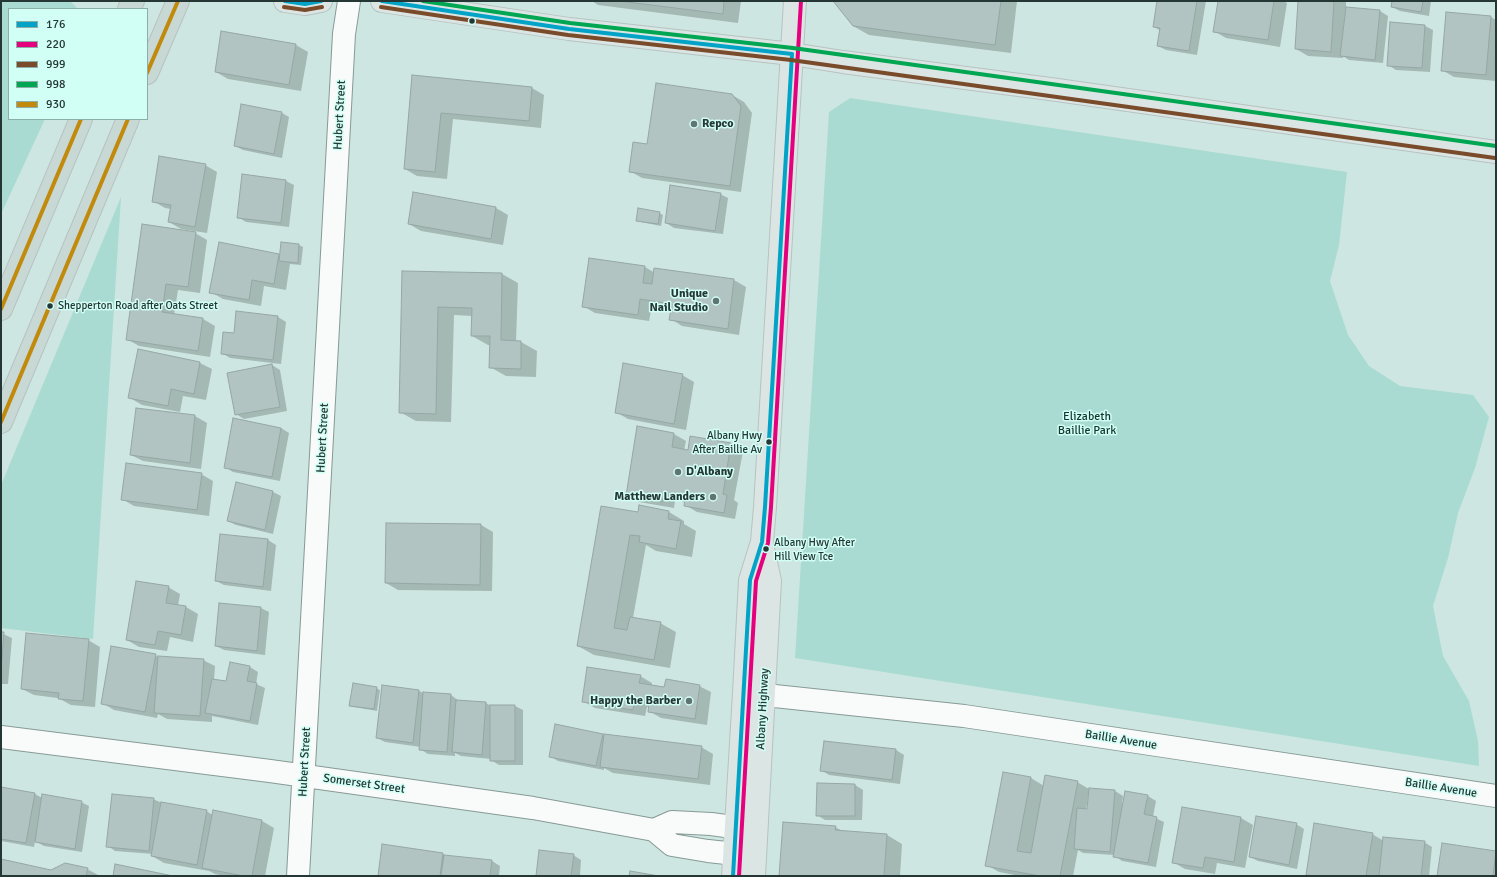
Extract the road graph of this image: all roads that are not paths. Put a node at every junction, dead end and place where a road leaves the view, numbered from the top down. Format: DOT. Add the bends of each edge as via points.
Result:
graph roads {
  1 [pos="178,1"];
  2 [pos="285,1"];
  3 [pos="321,1"];
  4 [pos="349,1"];
  5 [pos="382,1"];
  6 [pos="795,1"];
  7 [pos="792,54"];
  8 [pos="148,71"];
  9 [pos="81,120"];
  10 [pos="128,120"];
  11 [pos="1496,152"];
  12 [pos="1,310"];
  13 [pos="1,422"];
  14 [pos="754,694"];
  15 [pos="1,738"];
  16 [pos="304,776"];
  17 [pos="1496,796"];
  18 [pos="746,828"];
  19 [pos="654,830"];
  20 [pos="748,862"];
  21 [pos="298,876"];
  22 [pos="733,876"];
  1 -- 8 [label="highway"];
  2 -- 3 [label="main road" via="305,4"];
  4 -- 16 [label="street, Hubert Street" via="344,34"];
  5 -- 7 [label="main road" via="569,29"];
  6 -- 7 [label="main road, Albany Highway"];
  7 -- 11 [label="main road"];
  7 -- 14 [label="main road, Albany Highway" via="762,542 750,580"];
  9 -- 12 [label="highway"];
  10 -- 13 [label="highway"];
  14 -- 17 [label="street, Baillie Avenue" via="964,716"];
  14 -- 18 [label="main road, Albany Highway"];
  15 -- 16 [label="street, Somerset Street"];
  16 -- 19 [label="street, Somerset Street" via="533,808"];
  16 -- 21 [label="street, Hubert Street"];
  18 -- 19 [label="street" via="672,822"];
  18 -- 20 [label="main road, Albany Highway"];
  19 -- 20 [label="street, Somerset Street" via="672,845"];
  20 -- 22 [label="main road, Albany Highway"];
}
